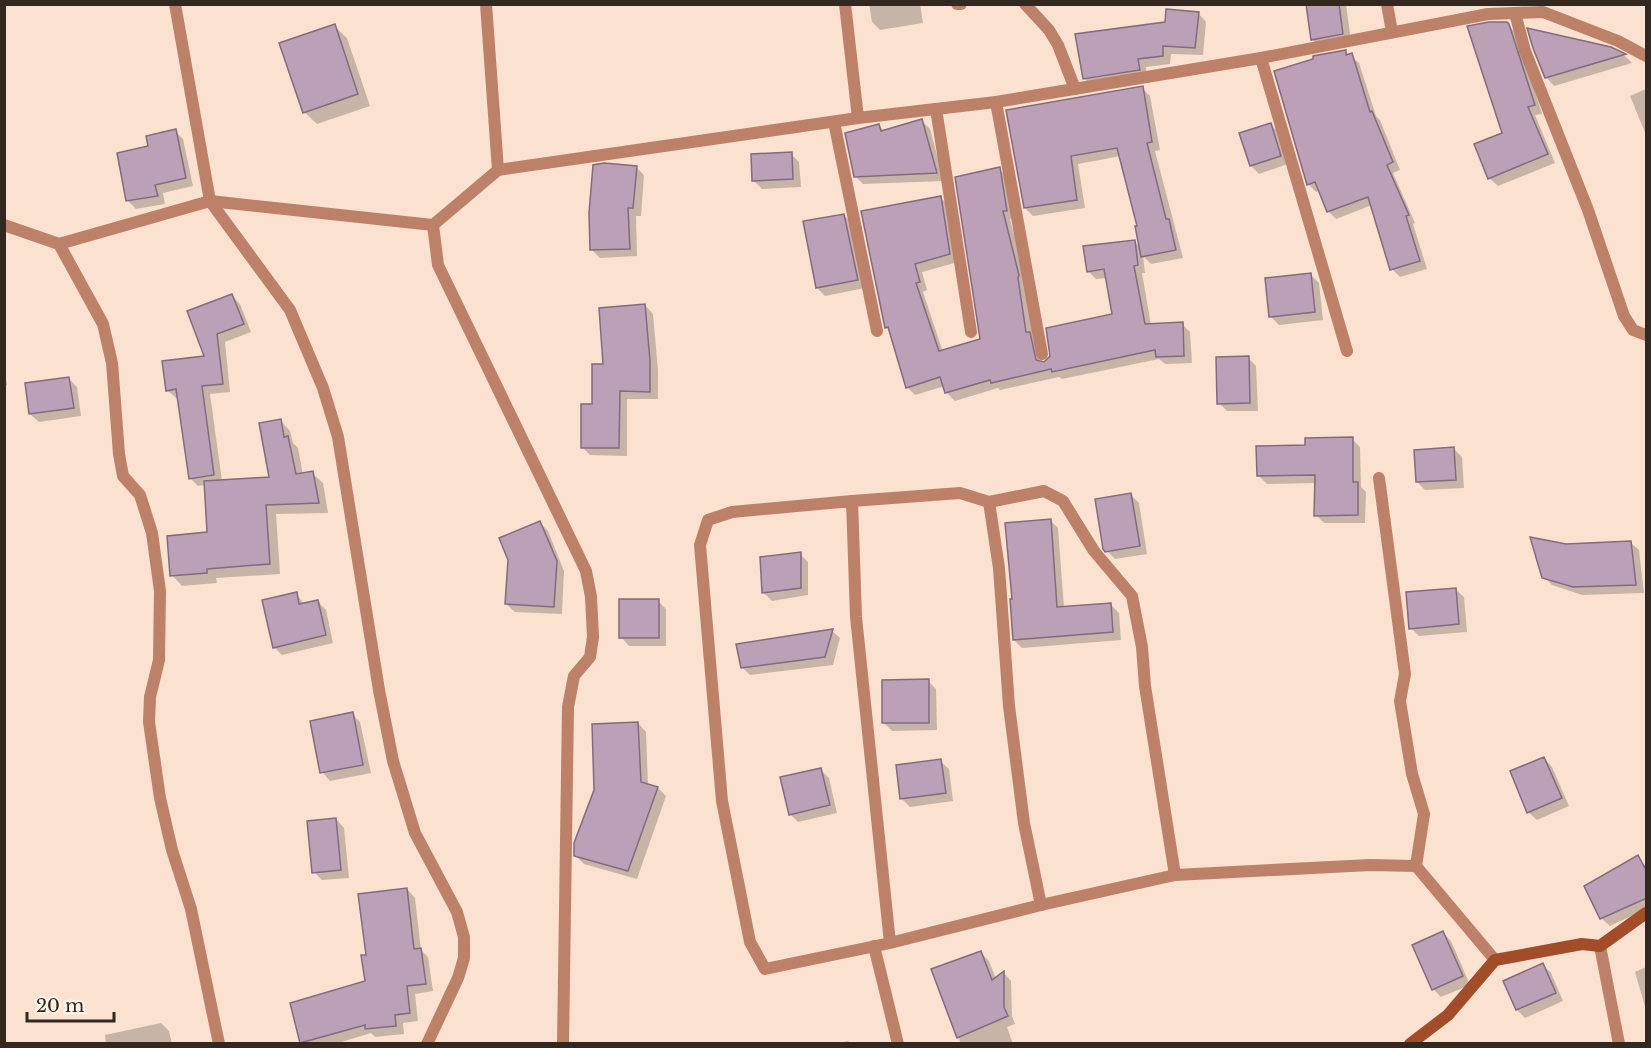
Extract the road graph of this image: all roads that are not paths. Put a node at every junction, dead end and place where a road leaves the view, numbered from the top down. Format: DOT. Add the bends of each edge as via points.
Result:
graph roads {
  1 [pos="175,4"];
  2 [pos="486,4"];
  3 [pos="845,4"];
  4 [pos="1025,4"];
  5 [pos="1387,4"];
  6 [pos="1515,13"];
  7 [pos="1392,32"];
  8 [pos="1647,56"];
  9 [pos="1261,58"];
  10 [pos="1075,89"];
  11 [pos="996,102"];
  12 [pos="936,109"];
  13 [pos="858,118"];
  14 [pos="834,122"];
  15 [pos="498,170"];
  16 [pos="210,201"];
  17 [pos="4,225"];
  18 [pos="434,225"];
  19 [pos="59,244"];
  20 [pos="876,331"];
  21 [pos="971,332"];
  22 [pos="1647,335"];
  23 [pos="1347,351"];
  24 [pos="1042,354"];
  25 [pos="1379,478"];
  26 [pos="852,501"];
  27 [pos="989,502"];
  28 [pos="1416,866"];
  29 [pos="1175,875"];
  30 [pos="1041,905"];
  31 [pos="1647,913"];
  32 [pos="890,943"];
  33 [pos="874,946"];
  34 [pos="1600,946"];
  35 [pos="1495,960"];
  36 [pos="219,1044"];
  37 [pos="426,1044"];
  38 [pos="563,1044"];
  39 [pos="898,1044"];
  40 [pos="1410,1044"];
  41 [pos="1619,1044"];
  1 -- 16 [label="street"];
  2 -- 15 [label="street"];
  3 -- 13 [label="street"];
  4 -- 10 [label="street" via="1058,45"];
  5 -- 7 [label="street"];
  6 -- 7 [label="street" via="1488,14"];
  6 -- 8 [label="street" via="1543,12 1617,40"];
  6 -- 22 [label="street" via="1525,51 1588,210 1623,316 1633,330"];
  7 -- 9 [label="street"];
  9 -- 10 [label="street"];
  9 -- 23 [label="street"];
  10 -- 11 [label="street"];
  11 -- 12 [label="street"];
  11 -- 24 [label="street"];
  12 -- 13 [label="street"];
  12 -- 21 [label="street"];
  13 -- 14 [label="street"];
  14 -- 15 [label="street"];
  14 -- 20 [label="street"];
  15 -- 18 [label="street"];
  16 -- 18 [label="street"];
  16 -- 19 [label="street"];
  16 -- 37 [label="street" via="290,310 338,437 393,761 416,833 457,912 464,937 464,958 458,978"];
  17 -- 19 [label="street"];
  18 -- 38 [label="street" via="438,265 586,571 591,597 590,657 574,676 568,707"];
  19 -- 36 [label="street" via="103,324 112,363 123,476 140,495 152,533 160,591 159,660 149,722 167,829 191,909"];
  25 -- 28 [label="street" via="1405,674 1400,701 1412,774 1424,814"];
  26 -- 27 [label="street" via="960,493"];
  26 -- 32 [label="street" via="856,617"];
  26 -- 33 [label="street" via="732,512 708,520 700,545 722,801 750,942 765,969"];
  27 -- 29 [label="street" via="1044,491 1063,501 1094,552 1132,596"];
  27 -- 30 [label="street" via="999,568 1019,788"];
  28 -- 29 [label="street"];
  28 -- 35 [label="street"];
  29 -- 30 [label="street"];
  30 -- 32 [label="street"];
  31 -- 34 [label="street"];
  32 -- 33 [label="street"];
  33 -- 39 [label="street"];
  34 -- 35 [label="street" via="1582,944"];
  34 -- 41 [label="street"];
  35 -- 40 [label="street" via="1448,1015"];
}
